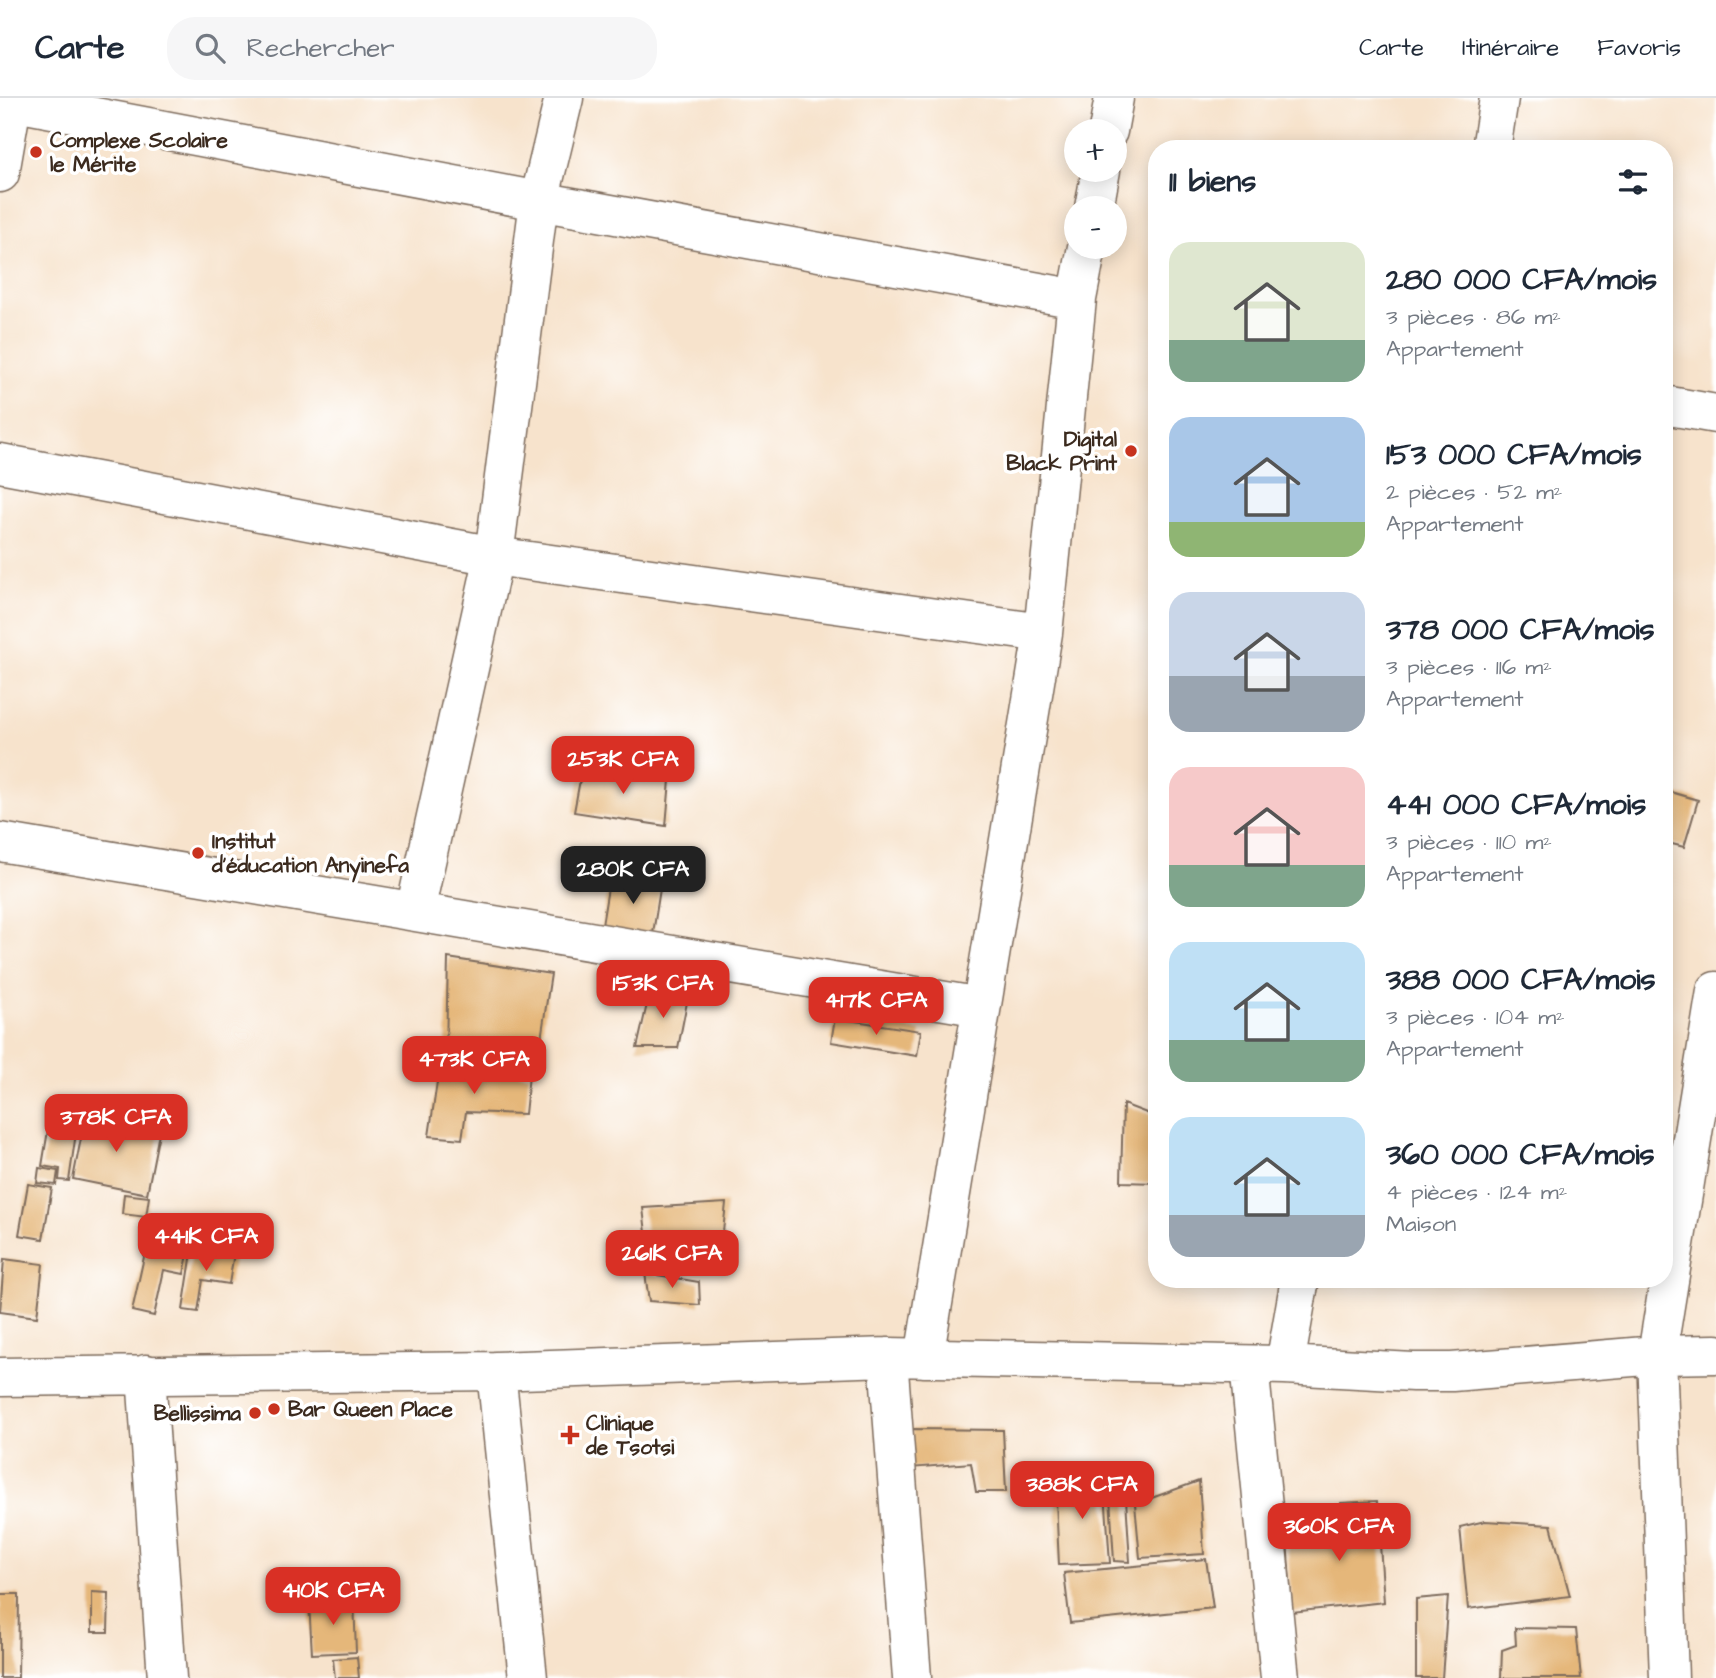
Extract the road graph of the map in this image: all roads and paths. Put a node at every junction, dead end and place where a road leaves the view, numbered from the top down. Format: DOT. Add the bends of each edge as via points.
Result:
graph roads {
  1 [pos="564,98"];
  2 [pos="1114,98"];
  3 [pos="1499,98"];
  4 [pos="8,99"];
  5 [pos="1110,119"];
  6 [pos="1492,140"];
  7 [pos="0,173"];
  8 [pos="539,201"];
  9 [pos="1085,259"];
  10 [pos="1077,299"];
  11 [pos="1673,407"];
  12 [pos="1716,414"];
  13 [pos="0,463"];
  14 [pos="494,556"];
  15 [pos="1044,633"];
  16 [pos="0,842"];
  17 [pos="415,911"];
  18 [pos="1716,991"];
  19 [pos="981,1007"];
  20 [pos="1673,1256"];
  21 [pos="1297,1288"];
  22 [pos="1668,1288"];
  23 [pos="1716,1354"];
  24 [pos="1657,1355"];
  25 [pos="906,1357"];
  26 [pos="1267,1365"];
  27 [pos="496,1371"];
  28 [pos="146,1374"];
  29 [pos="0,1377"];
  30 [pos="167,1678"];
  31 [pos="528,1678"];
  32 [pos="912,1678"];
  33 [pos="1280,1678"];
  34 [pos="1669,1678"];
  1 -- 8 [label="street"];
  2 -- 5 [label="street"];
  3 -- 6 [label="street"];
  4 -- 7 [label="street"];
  4 -- 8 [label="street"];
  8 -- 10 [label="street"];
  8 -- 14 [label="street"];
  9 -- 10 [label="street"];
  10 -- 15 [label="street"];
  11 -- 12 [label="street"];
  13 -- 14 [label="street"];
  14 -- 15 [label="street"];
  14 -- 17 [label="street"];
  15 -- 19 [label="street"];
  16 -- 17 [label="street"];
  17 -- 19 [label="street"];
  18 -- 20 [label="street"];
  19 -- 25 [label="street"];
  21 -- 26 [label="street"];
  22 -- 24 [label="street"];
  23 -- 24 [label="street"];
  24 -- 26 [label="street" via="1452,1372"];
  24 -- 34 [label="street"];
  25 -- 26 [label="street"];
  25 -- 27 [label="street"];
  25 -- 32 [label="street"];
  26 -- 33 [label="street"];
  27 -- 28 [label="street"];
  27 -- 31 [label="street"];
  28 -- 29 [label="street"];
  28 -- 30 [label="street"];
}
